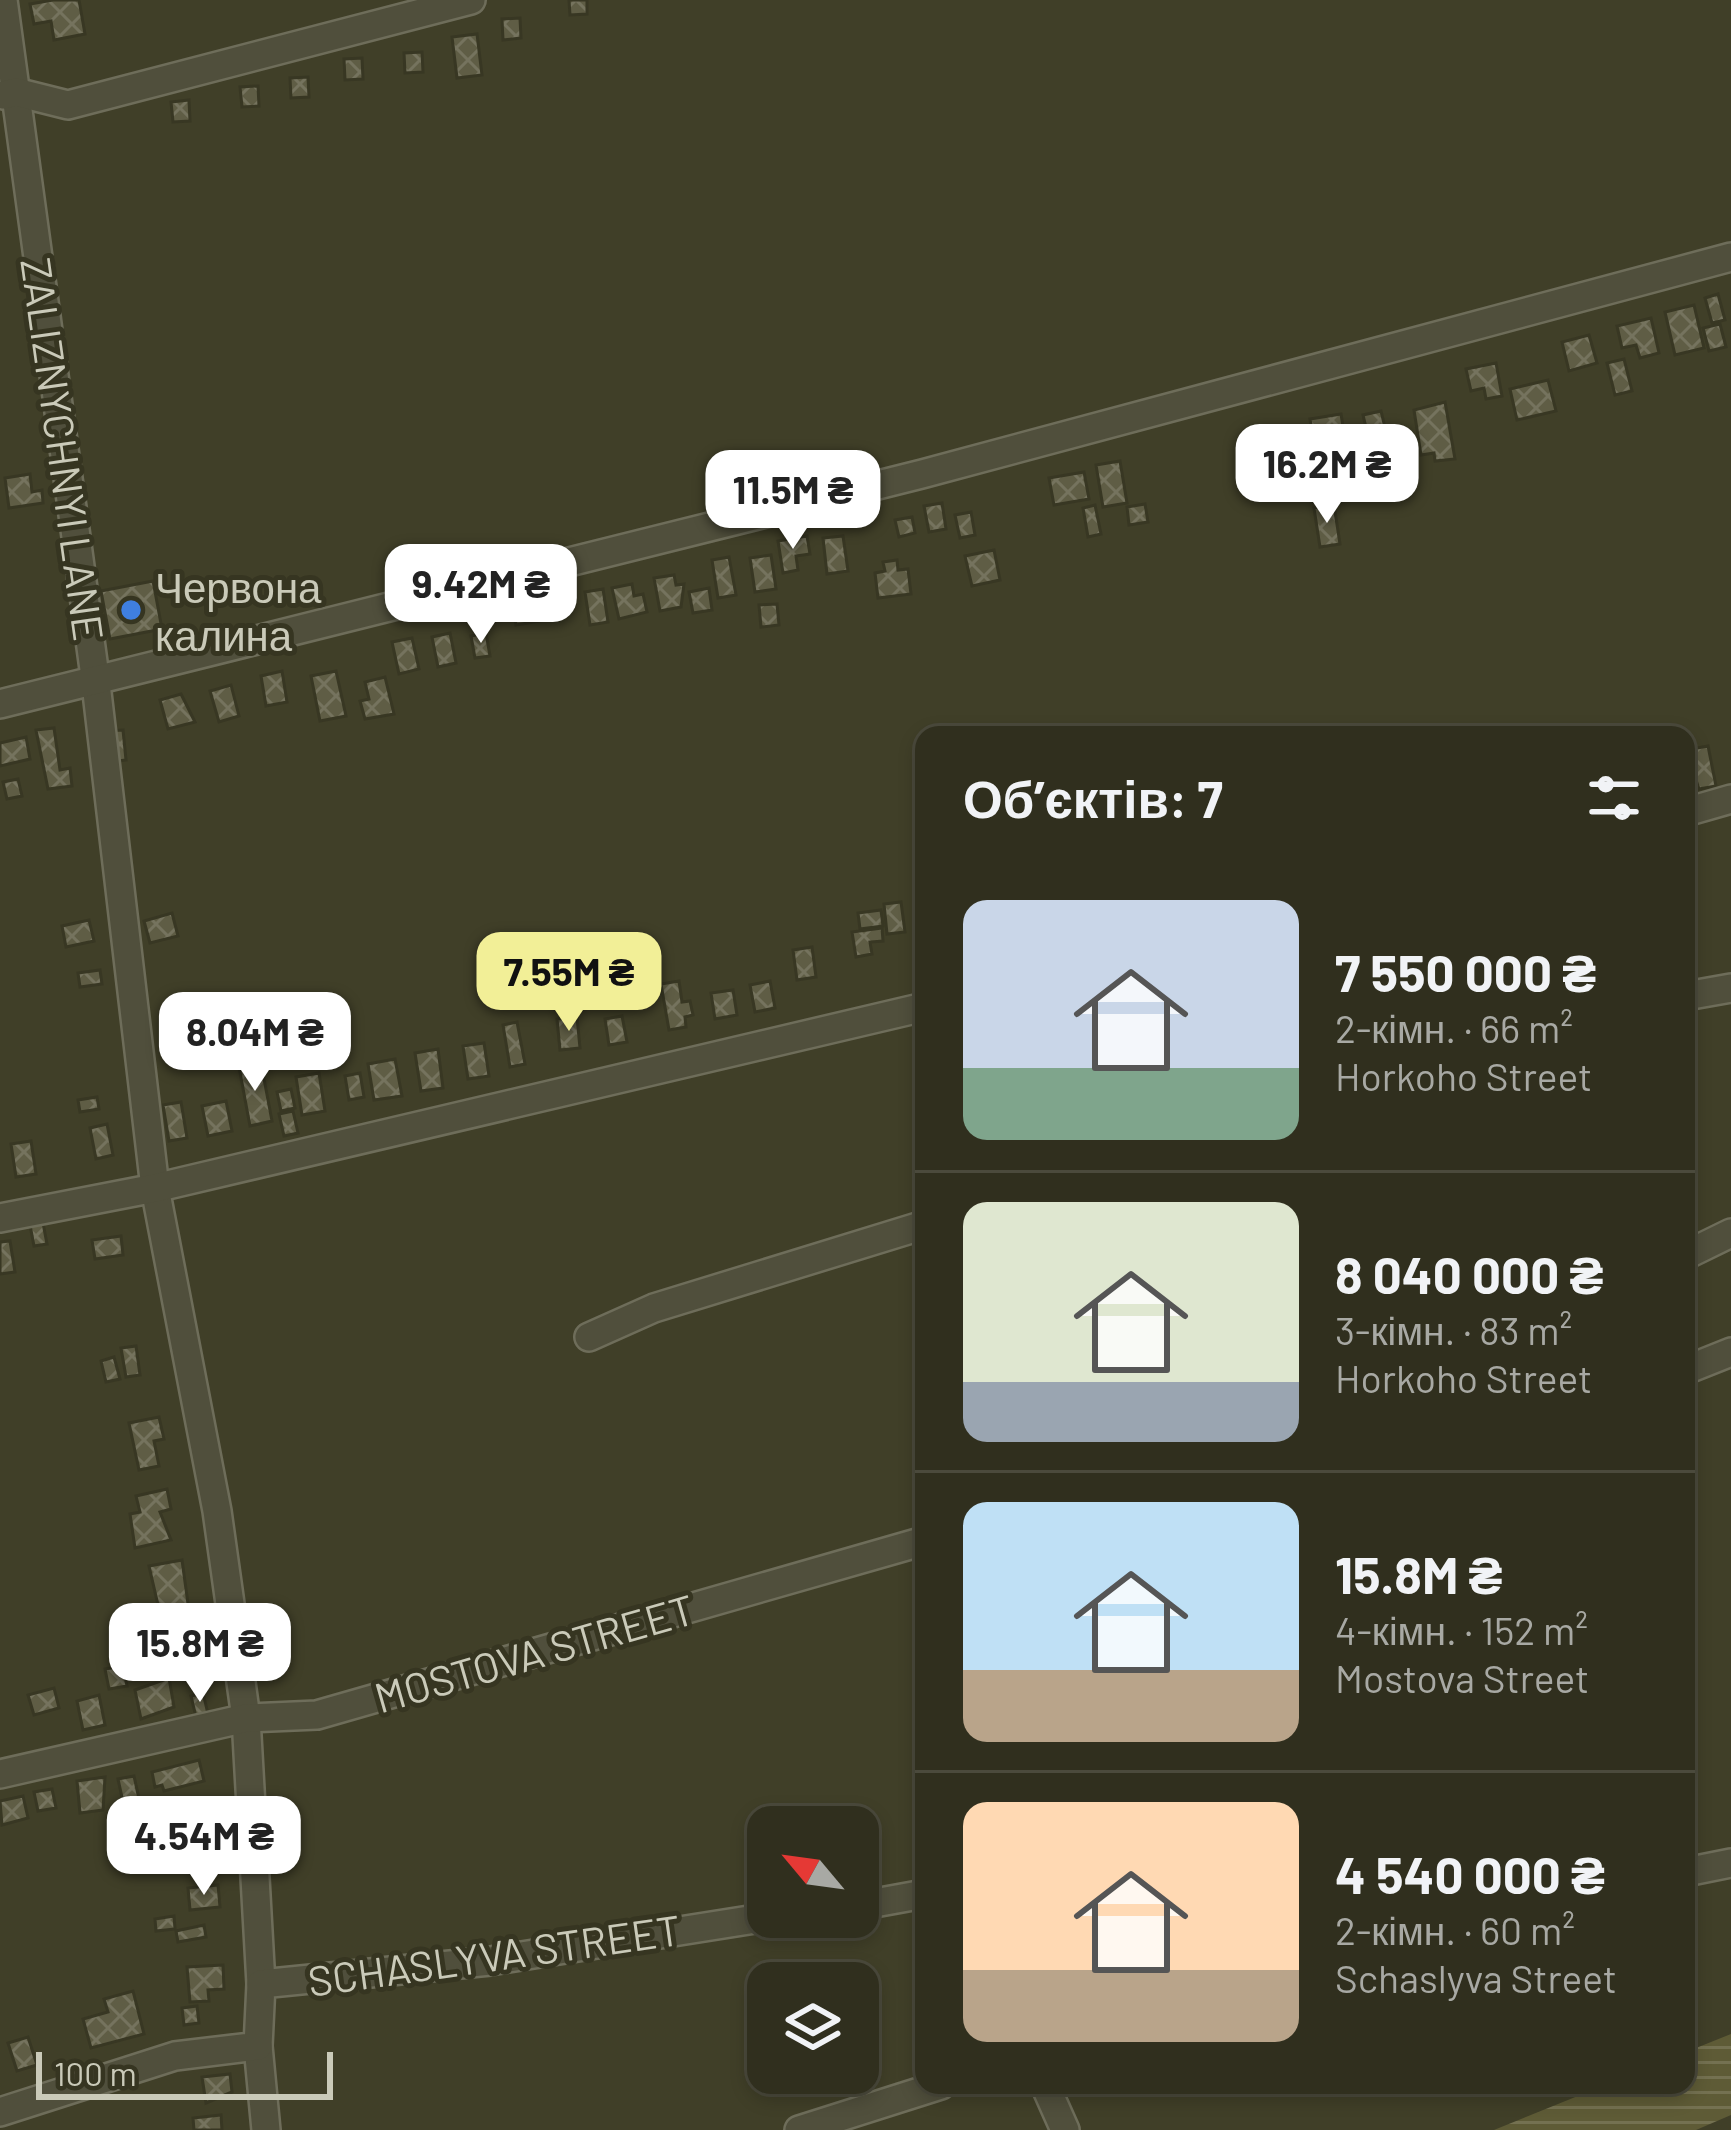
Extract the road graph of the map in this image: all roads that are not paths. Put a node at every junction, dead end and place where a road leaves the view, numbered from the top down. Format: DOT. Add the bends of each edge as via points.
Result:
graph roads {
  1 [pos="3,0"];
  2 [pos="472,0"];
  3 [pos="8,94"];
  4 [pos="1731,257"];
  5 [pos="96,684"];
  6 [pos="0,704"];
  7 [pos="1731,800"];
  8 [pos="1695,810"];
  9 [pos="1731,988"];
  10 [pos="1695,994"];
  11 [pos="915,1009"];
  12 [pos="155,1187"];
  13 [pos="0,1217"];
  14 [pos="915,1228"];
  15 [pos="1731,1233"];
  16 [pos="1695,1251"];
  17 [pos="589,1336"];
  18 [pos="1731,1352"];
  19 [pos="1695,1366"];
  20 [pos="915,1544"];
  21 [pos="246,1718"];
  22 [pos="0,1774"];
  23 [pos="1731,1863"];
  24 [pos="1695,1870"];
  25 [pos="915,1896"];
  26 [pos="879,1902"];
  27 [pos="747,1920"];
  28 [pos="261,1984"];
  29 [pos="258,2046"];
  30 [pos="915,2093"];
  31 [pos="1049,2094"];
  32 [pos="0,2112"];
  33 [pos="266,2130"];
  34 [pos="799,2130"];
  35 [pos="1064,2130"];
  1 -- 3 [label="street, ZALIZNYCHNYI LANE"];
  2 -- 3 [label="street" via="68,106"];
  3 -- 5 [label="street, ZALIZNYCHNYI LANE"];
  4 -- 5 [label="street"];
  5 -- 6 [label="street"];
  5 -- 12 [label="street, ZALIZNYCHNYI LANE"];
  7 -- 8 [label="street"];
  9 -- 10 [label="street"];
  11 -- 12 [label="street"];
  12 -- 13 [label="street"];
  12 -- 21 [label="street, ZALIZNYCHNYI LANE" via="217,1511"];
  14 -- 17 [label="street" via="654,1308"];
  15 -- 16 [label="street"];
  18 -- 19 [label="street"];
  20 -- 21 [label="street, MOSTOVA STREET" via="316,1715"];
  21 -- 22 [label="street, MOSTOVA STREET"];
  21 -- 28 [label="street, ZALIZNYCHNYI LANE"];
  23 -- 24 [label="street"];
  25 -- 26 [label="street"];
  27 -- 28 [label="street, SCHASLYVA STREET"];
  28 -- 29 [label="street, SCHASLYVA STREET"];
  29 -- 32 [label="street" via="175,2056"];
  29 -- 33 [label="street, SCHASLYVA STREET"];
  30 -- 34 [label="street"];
  31 -- 35 [label="street"];
}
